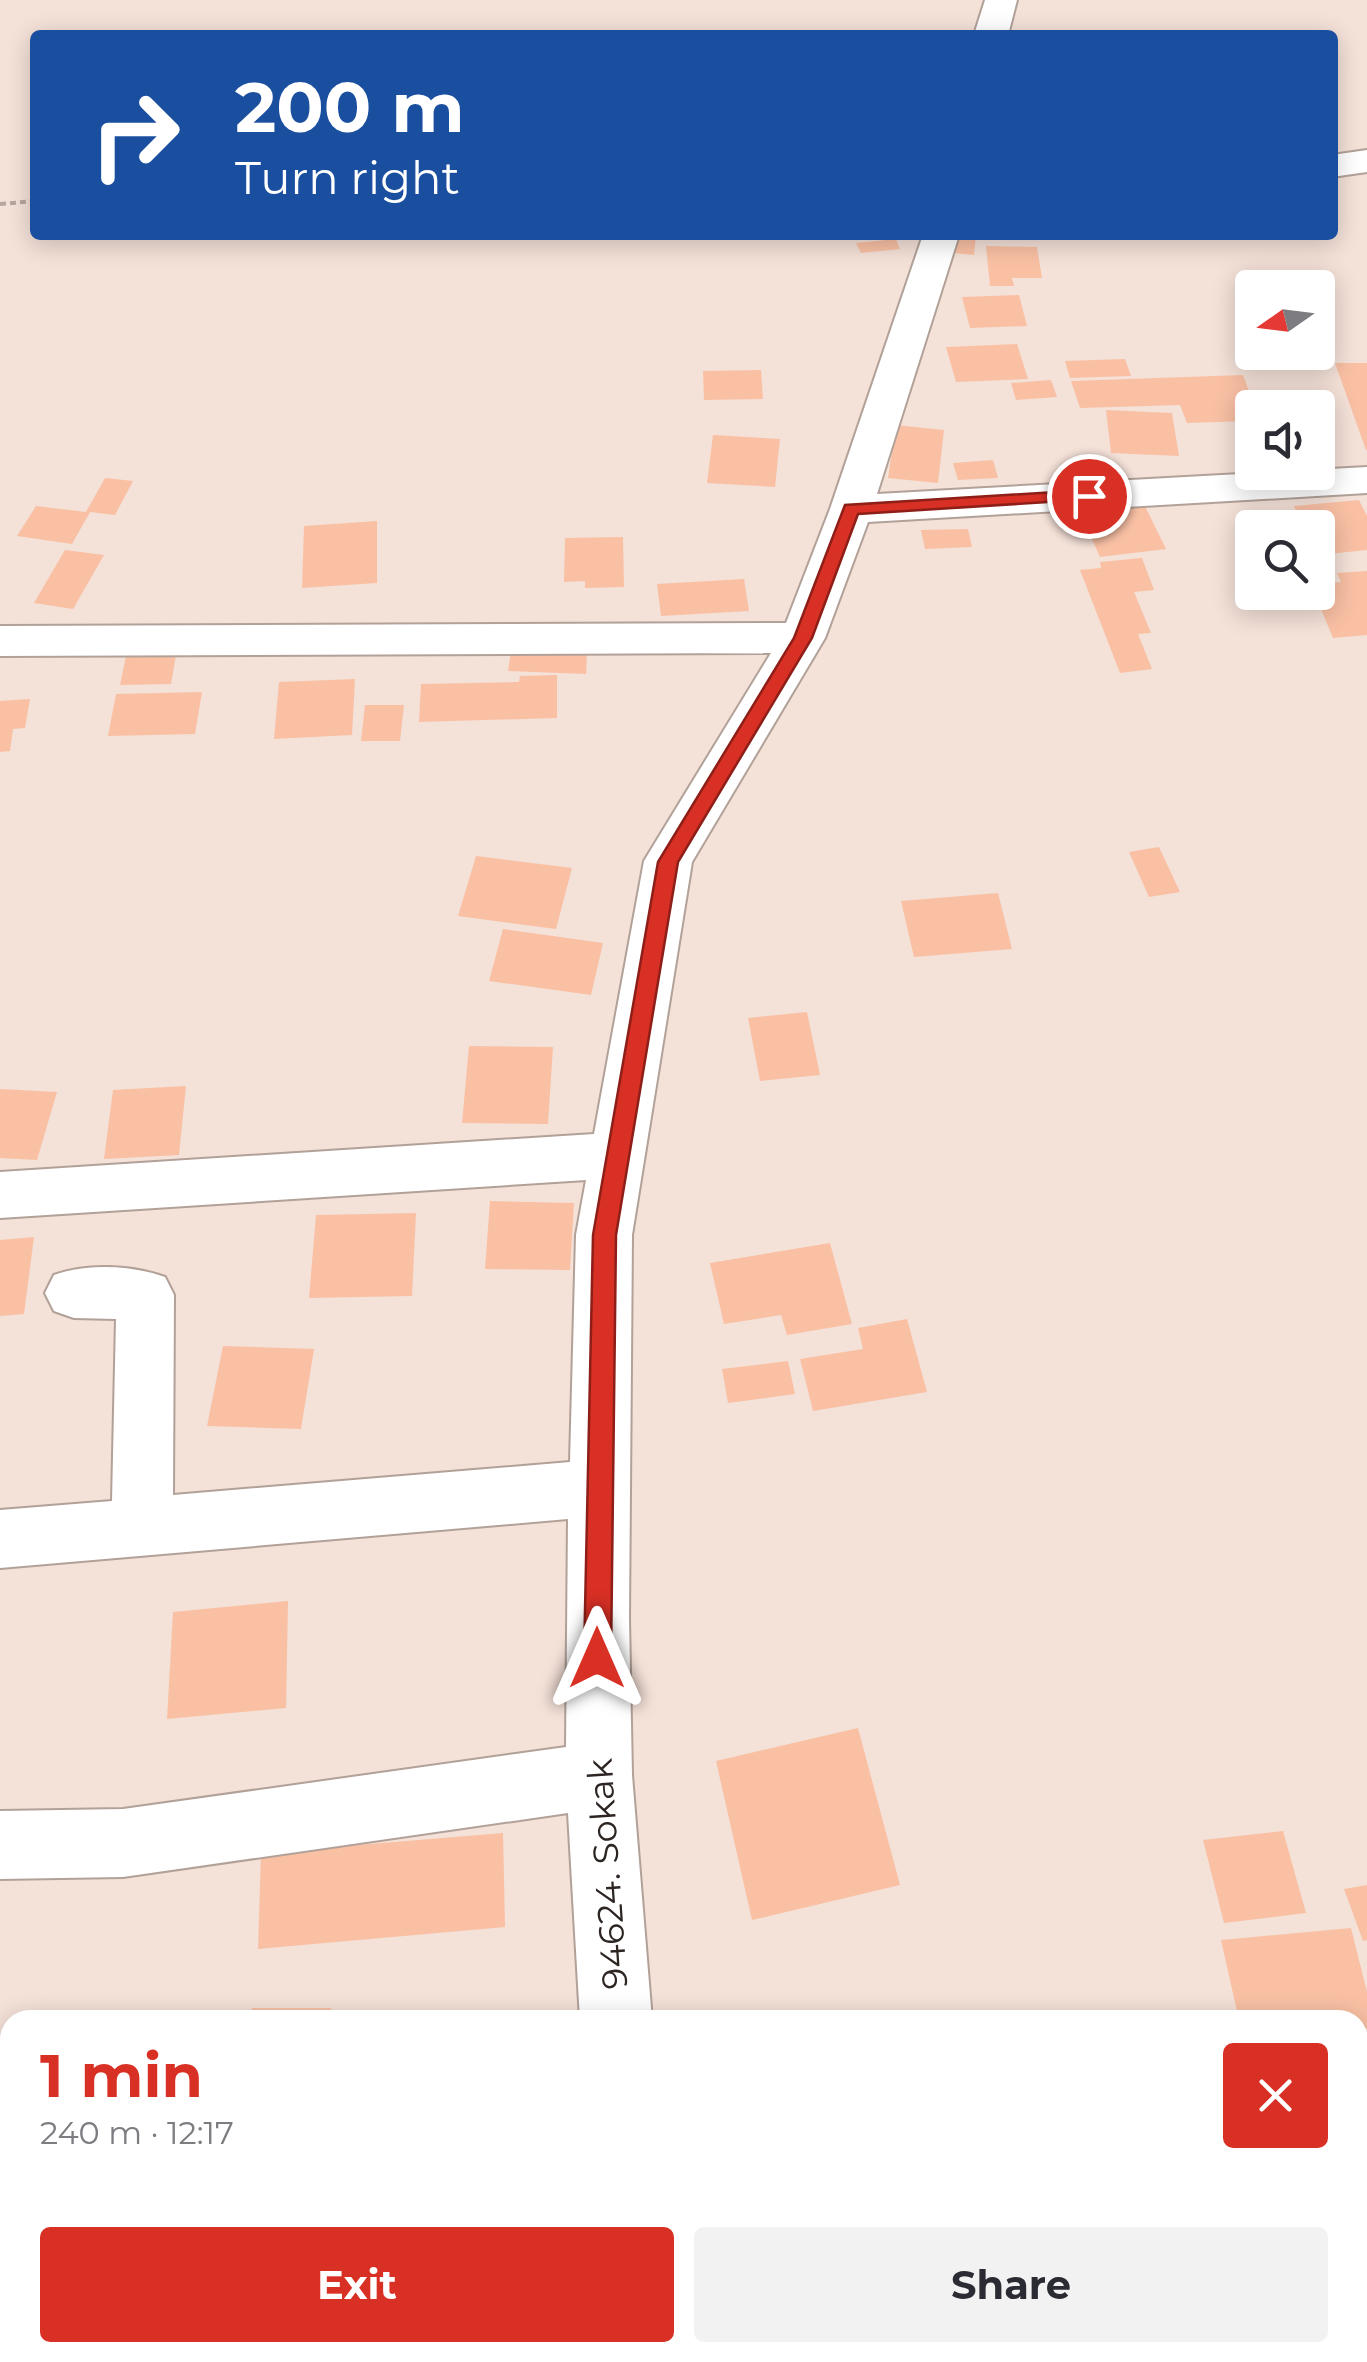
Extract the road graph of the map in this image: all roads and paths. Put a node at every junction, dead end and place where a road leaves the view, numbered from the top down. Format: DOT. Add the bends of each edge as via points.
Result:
graph roads {
  1 [pos="1001,0"];
  2 [pos="992,30"];
  3 [pos="1367,161"];
  4 [pos="1338,165"];
  5 [pos="30,202"];
  6 [pos="0,204"];
  7 [pos="940,240"];
  8 [pos="1367,480"];
  9 [pos="851,509"];
  10 [pos="803,638"];
  11 [pos="0,641"];
  12 [pos="618,1155"];
  13 [pos="0,1194"];
  14 [pos="74,1293"];
  15 [pos="601,1488"];
  16 [pos="142,1525"];
  17 [pos="0,1539"];
  18 [pos="599,1774"];
  19 [pos="0,1845"];
  20 [pos="615,2010"];
  1 -- 2 [label="street"];
  3 -- 4 [label="street"];
  5 -- 6 [label="path"];
  7 -- 9 [label="street, 94624. Sokak"];
  8 -- 9 [label="street"];
  9 -- 10 [label="street, 94624. Sokak"];
  10 -- 11 [label="street"];
  10 -- 12 [label="street, 94624. Sokak" via="668,862"];
  12 -- 13 [label="street"];
  12 -- 15 [label="street, 94624. Sokak" via="604,1235"];
  14 -- 16 [label="street" via="145,1295"];
  15 -- 16 [label="street"];
  15 -- 18 [label="street, 94624. Sokak"];
  16 -- 17 [label="street"];
  18 -- 19 [label="street" via="124,1842"];
  18 -- 20 [label="street, 94624. Sokak"];
}
